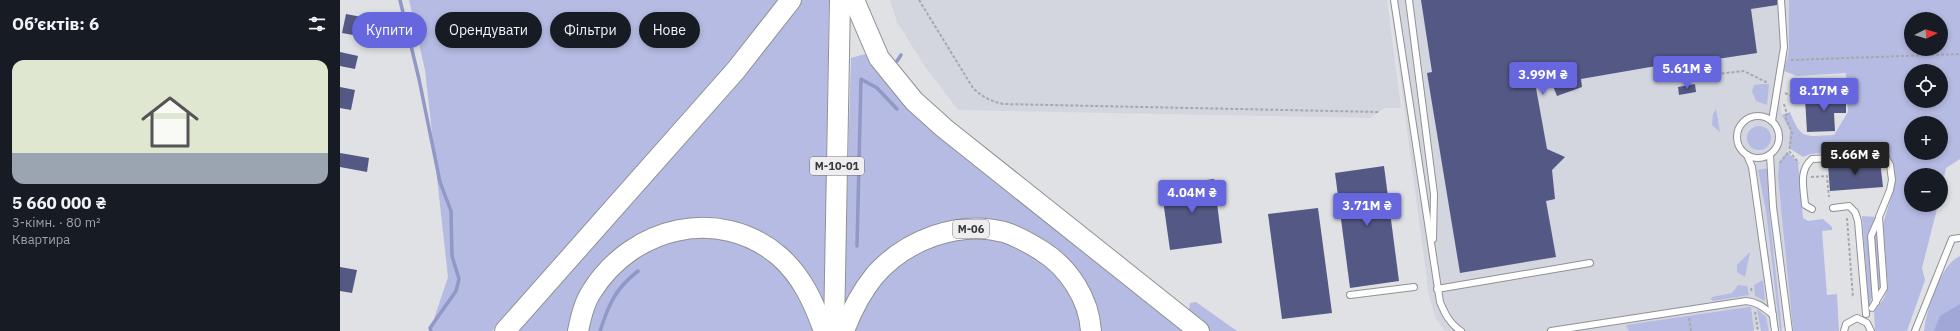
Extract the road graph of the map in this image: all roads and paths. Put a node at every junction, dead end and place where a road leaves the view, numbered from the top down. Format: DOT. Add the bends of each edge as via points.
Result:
graph roads {
  1 [pos="791,0"];
  2 [pos="840,0"];
  3 [pos="854,0"];
  4 [pos="919,0"];
  5 [pos="1394,0"];
  6 [pos="1409,0"];
  7 [pos="1781,0"];
  8 [pos="1960,54"];
  9 [pos="1782,60"];
  10 [pos="1704,70"];
  11 [pos="1768,83"];
  12 [pos="1805,103"];
  13 [pos="1379,112"];
  14 [pos="1772,121"];
  15 [pos="1789,151"];
  16 [pos="1747,155"];
  17 [pos="1770,155"];
  18 [pos="1780,163"];
  19 [pos="1799,168"];
  20 [pos="1807,177"];
  21 [pos="1829,197"];
  22 [pos="1833,208"];
  23 [pos="1812,210"];
  24 [pos="1879,217"];
  25 [pos="1847,218"];
  26 [pos="1960,238"];
  27 [pos="1432,255"];
  28 [pos="1590,263"];
  29 [pos="1414,287"];
  30 [pos="1751,288"];
  31 [pos="1437,289"];
  32 [pos="1752,293"];
  33 [pos="1350,295"];
  34 [pos="1853,298"];
  35 [pos="1754,308"];
  36 [pos="1688,309"];
  37 [pos="1866,314"];
  38 [pos="1773,315"];
  39 [pos="505,331"];
  40 [pos="578,331"];
  41 [pos="824,331"];
  42 [pos="834,331"];
  43 [pos="844,331"];
  44 [pos="1091,331"];
  45 [pos="1199,331"];
  46 [pos="1461,331"];
  47 [pos="1551,331"];
  48 [pos="1691,331"];
  49 [pos="1758,331"];
  50 [pos="1775,331"];
  51 [pos="1789,331"];
  52 [pos="1844,331"];
  53 [pos="1871,331"];
  54 [pos="1915,331"];
  1 -- 39 [label="highway" via="736,70"];
  2 -- 42 [label="highway, М-10-01"];
  3 -- 45 [label="highway" via="879,58 914,101 944,128"];
  4 -- 13 [label="path" via="973,88 992,102"];
  5 -- 27 [label="lane"];
  6 -- 27 [label="lane" via="1434,194"];
  7 -- 9 [label="lane" via="1784,47"];
  8 -- 9 [label="path"];
  9 -- 14 [label="lane"];
  10 -- 11 [label="path" via="1708,75 1744,71"];
  12 -- 15 [label="path" via="1783,92 1782,99 1787,114 1785,116 1792,133"];
  14 -- 16 [label="lane" via="1757,116 1747,119 1740,126 1738,142"];
  14 -- 17 [label="lane" via="1780,136 1777,147"];
  15 -- 18 [label="path"];
  15 -- 19 [label="path" via="1799,161"];
  16 -- 17 [label="lane" via="1758,158"];
  16 -- 38 [label="lane" via="1752,167"];
  17 -- 51 [label="lane"];
  20 -- 21 [label="path" via="1827,176"];
  22 -- 37 [label="lane" via="1849,206 1855,212 1858,221"];
  23 -- 24 [label="lane" via="1805,205 1803,173 1806,164 1812,159 1880,156 1886,158 1890,164 1892,180"];
  24 -- 24 [label="lane" via="1871,236 1874,305 1884,288"];
  25 -- 34 [label="path"];
  26 -- 54 [label="lane" via="1952,238"];
  27 -- 31 [label="lane"];
  28 -- 31 [label="lane"];
  29 -- 33 [label="lane"];
  30 -- 32 [label="path"];
  31 -- 46 [label="lane" via="1445,316"];
  35 -- 49 [label="path"];
  36 -- 38 [label="lane" via="1753,302"];
  36 -- 47 [label="lane"];
  36 -- 48 [label="path"];
  38 -- 50 [label="lane"];
  40 -- 41 [label="highway" via="582,312 591,292 602,276 619,260 639,245 654,238 692,228 734,231 779,256 804,285"];
  43 -- 44 [label="highway, М-06" via="875,276 894,257 914,244 937,234 964,229 1005,232 1053,258 1079,290 1087,308"];
  52 -- 53 [label="lane" via="1846,324 1857,318"];
}
